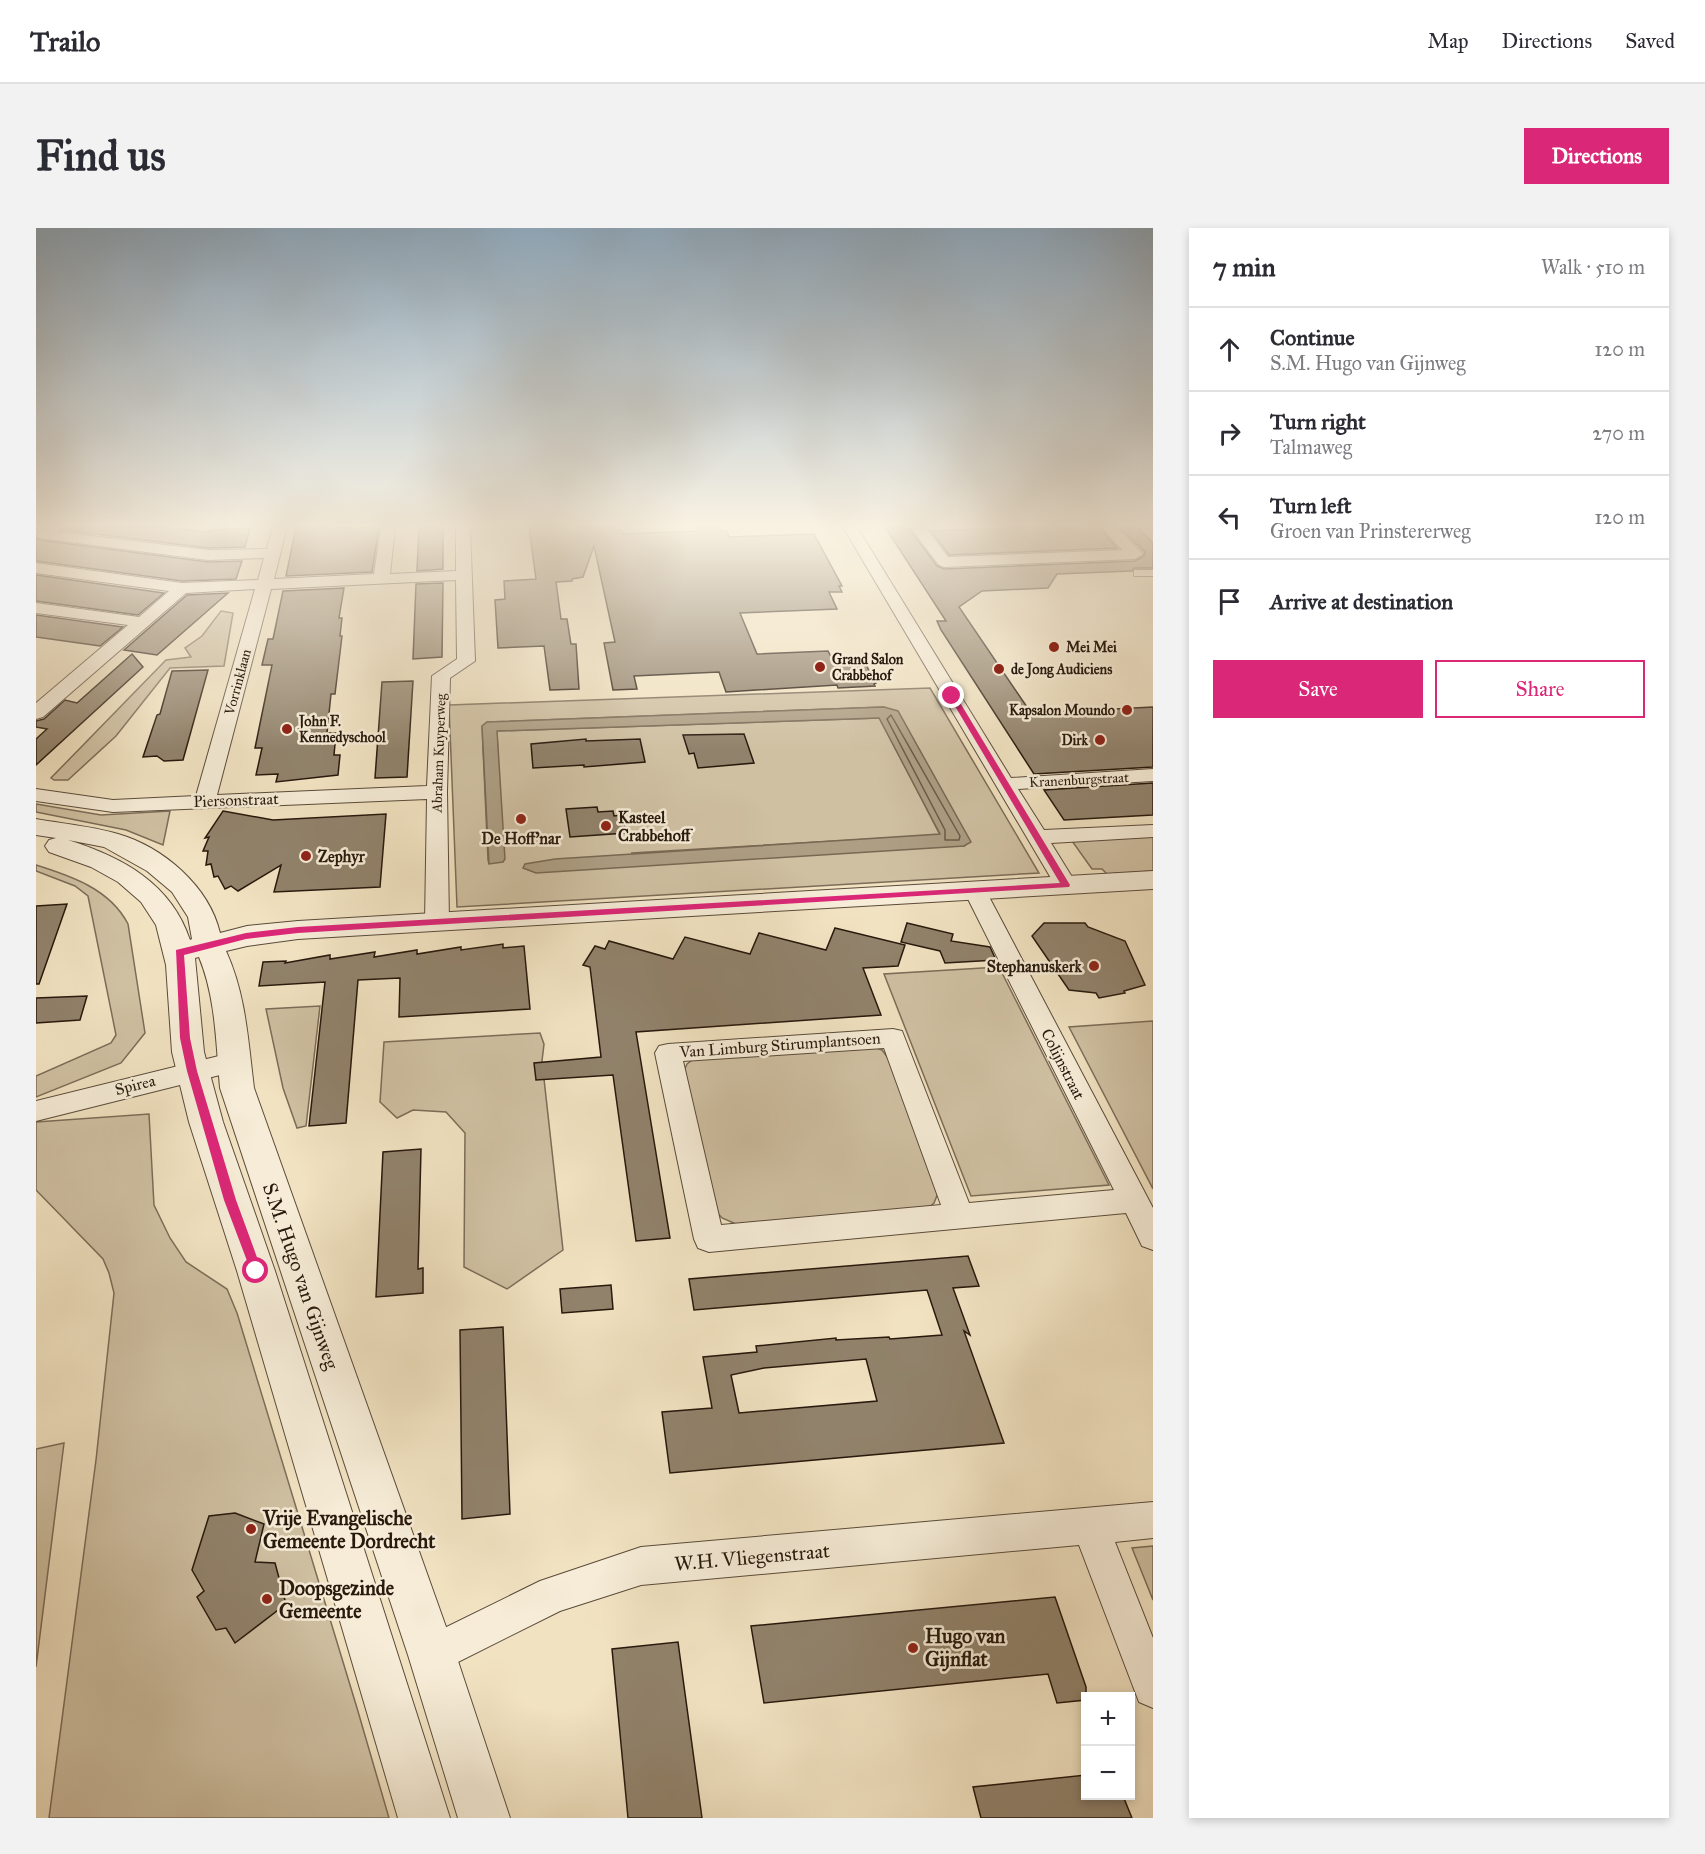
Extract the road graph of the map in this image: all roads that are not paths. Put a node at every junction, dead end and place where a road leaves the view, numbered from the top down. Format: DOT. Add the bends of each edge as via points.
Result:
graph roads {
  1 [pos="166,601"];
  2 [pos="260,601"];
  3 [pos="464,601"];
  4 [pos="895,601"];
  5 [pos="36,608"];
  6 [pos="142,622"];
  7 [pos="36,713"];
  8 [pos="1153,775"];
  9 [pos="1005,784"];
  10 [pos="437,792"];
  11 [pos="36,795"];
  12 [pos="205,801"];
  13 [pos="36,827"];
  14 [pos="1153,831"];
  15 [pos="1037,837"];
  16 [pos="36,841"];
  17 [pos="1153,880"];
  18 [pos="1066,885"];
  19 [pos="975,891"];
  20 [pos="437,922"];
  21 [pos="194,948"];
  22 [pos="235,1062"];
  23 [pos="192,1071"];
  24 [pos="36,1111"];
  25 [pos="1134,1200"];
  26 [pos="960,1216"];
  27 [pos="1153,1237"];
  28 [pos="1153,1520"];
  29 [pos="1090,1526"];
  30 [pos="432,1655"];
  31 [pos="1153,1688"];
  32 [pos="424,1818"];
  33 [pos="484,1818"];
  1 -- 6 [label="street"];
  2 -- 12 [label="street, Vorrinklaan"];
  3 -- 10 [label="street, Abraham Kuyperweg" via="466,661 441,676"];
  4 -- 9 [label="street"];
  5 -- 6 [label="street"];
  6 -- 7 [label="street"];
  8 -- 9 [label="street, Kranenburgstraat"];
  9 -- 15 [label="street"];
  10 -- 12 [label="street, Piersonstraat"];
  10 -- 20 [label="street, Abraham Kuyperweg"];
  11 -- 12 [label="street, Piersonstraat" via="113,806"];
  13 -- 21 [label="street, S.M. Hugo van Gijnweg" via="111,840 157,865 182,886 202,917"];
  14 -- 15 [label="street"];
  15 -- 18 [label="street"];
  16 -- 21 [label="street, S.M. Hugo van Gijnweg" via="88,855 133,879"];
  17 -- 18 [label="street"];
  18 -- 19 [label="street"];
  19 -- 20 [label="street"];
  19 -- 25 [label="street, Colijnstraat"];
  20 -- 21 [label="street" via="259,934"];
  21 -- 22 [label="street, S.M. Hugo van Gijnweg" via="222,976"];
  21 -- 23 [label="street, S.M. Hugo van Gijnweg" via="185,1038"];
  22 -- 23 [label="street, Spirea"];
  22 -- 30 [label="street, S.M. Hugo van Gijnweg" via="237,1088"];
  23 -- 24 [label="street, Spirea"];
  23 -- 32 [label="street, S.M. Hugo van Gijnweg"];
  25 -- 26 [label="street, Van Limburg Stirumplantsoen"];
  25 -- 27 [label="street, Colijnstraat"];
  26 -- 26 [label="street, Van Limburg Stirumplantsoen" via="892,1038 668,1053 710,1239"];
  28 -- 29 [label="street, W.H. Vliegenstraat"];
  29 -- 30 [label="street, W.H. Vliegenstraat" via="640,1566 553,1594"];
  29 -- 31 [label="street"];
  30 -- 33 [label="street, S.M. Hugo van Gijnweg"];
}
